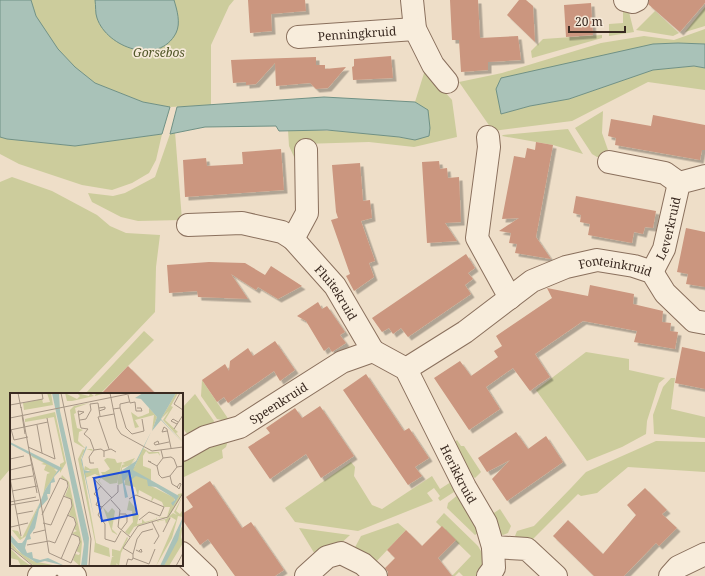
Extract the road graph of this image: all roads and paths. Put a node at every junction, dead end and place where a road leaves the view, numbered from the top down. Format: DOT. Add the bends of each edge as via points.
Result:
graph roads {
  1 [pos="412,0"];
  2 [pos="625,0"];
  3 [pos="637,0"];
  4 [pos="415,29"];
  5 [pos="298,37"];
  6 [pos="447,82"];
  7 [pos="488,137"];
  8 [pos="306,150"];
  9 [pos="609,162"];
  10 [pos="705,176"];
  11 [pos="679,183"];
  12 [pos="188,225"];
  13 [pos="292,239"];
  14 [pos="652,272"];
  15 [pos="510,298"];
  16 [pos="705,323"];
  17 [pos="372,351"];
  18 [pos="406,369"];
  19 [pos="183,449"];
  20 [pos="493,547"];
  21 [pos="183,554"];
  22 [pos="705,554"];
  23 [pos="50,566"];
  24 [pos="64,566"];
  25 [pos="39,576"];
  26 [pos="75,576"];
  27 [pos="206,576"];
  28 [pos="306,576"];
  29 [pos="376,576"];
  30 [pos="488,576"];
  31 [pos="556,576"];
  32 [pos="670,576"];
  1 -- 4 [label="street"];
  2 -- 3 [label="street"];
  4 -- 5 [label="street, Penningkruid"];
  4 -- 6 [label="street" via="433,65"];
  7 -- 15 [label="street" via="489,147 477,238"];
  8 -- 13 [label="street" via="307,213"];
  9 -- 11 [label="street, Leverkruid" via="665,173"];
  10 -- 11 [label="street, Leverkruid"];
  11 -- 14 [label="street, Leverkruid" via="664,249"];
  12 -- 13 [label="street, Fluitekruid" via="242,223 282,232"];
  13 -- 17 [label="street, Fluitekruid" via="335,286"];
  14 -- 15 [label="street, Fonteinkruid" via="634,266 597,260 566,267 532,281"];
  14 -- 16 [label="street, Fonteinkruid" via="670,298 694,321"];
  15 -- 18 [label="street, Fonteinkruid" via="465,332"];
  17 -- 18 [label="street"];
  17 -- 19 [label="street, Speenkruid" via="342,362 240,427 205,437"];
  18 -- 20 [label="street, Herikkruid" via="465,487 486,523"];
  20 -- 30 [label="street" via="494,568"];
  20 -- 31 [label="street" via="528,549"];
  21 -- 27 [label="street"];
  22 -- 32 [label="street" via="678,567"];
  23 -- 25 [label="street"];
  24 -- 26 [label="street"];
  28 -- 29 [label="street" via="327,557 341,553 363,564"];
}
